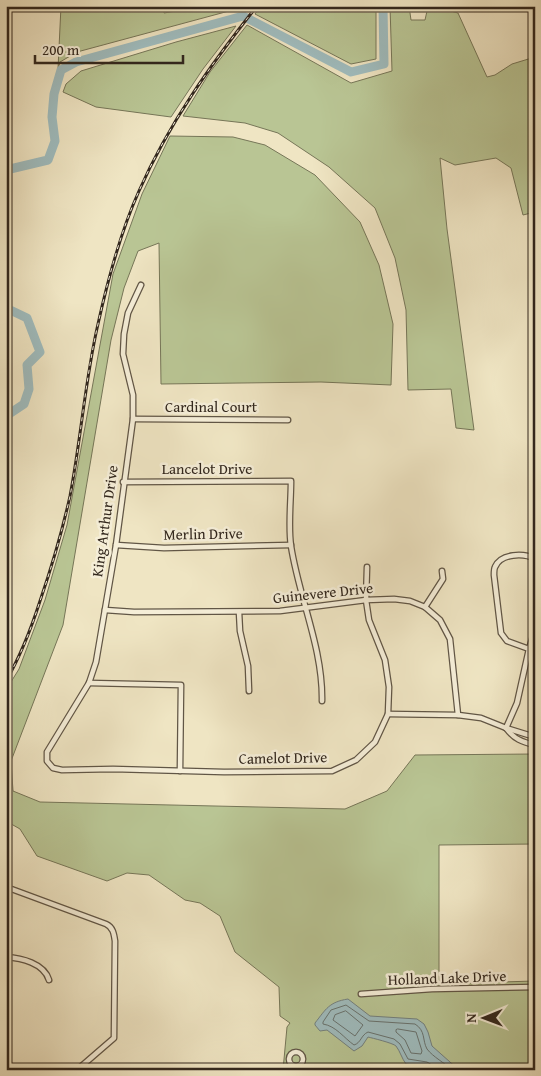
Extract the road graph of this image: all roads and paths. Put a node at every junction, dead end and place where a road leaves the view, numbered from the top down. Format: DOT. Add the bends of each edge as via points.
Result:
graph roads {
  1 [pos="141,285"];
  2 [pos="133,419"];
  3 [pos="288,420"];
  4 [pos="123,482"];
  5 [pos="116,545"];
  6 [pos="291,545"];
  7 [pos="535,559"];
  8 [pos="367,567"];
  9 [pos="442,571"];
  10 [pos="366,600"];
  11 [pos="425,607"];
  12 [pos="304,608"];
  13 [pos="105,610"];
  14 [pos="239,612"];
  15 [pos="535,629"];
  16 [pos="529,649"];
  17 [pos="89,683"];
  18 [pos="249,690"];
  19 [pos="322,701"];
  20 [pos="388,714"];
  21 [pos="458,715"];
  22 [pos="506,728"];
  23 [pos="535,736"];
  24 [pos="535,745"];
  25 [pos="47,752"];
  26 [pos="180,771"];
  27 [pos="6,887"];
  28 [pos="6,957"];
  29 [pos="48,980"];
  30 [pos="535,987"];
  31 [pos="360,994"];
  32 [pos="77,1070"];
  1 -- 2 [label="street, King Arthur Drive" via="128,312 123,348 133,395"];
  2 -- 3 [label="street, Cardinal Court"];
  2 -- 4 [label="street, King Arthur Drive"];
  4 -- 5 [label="street, King Arthur Drive"];
  4 -- 6 [label="street, Lancelot Drive" via="291,481"];
  5 -- 6 [label="street, Merlin Drive" via="164,548"];
  5 -- 13 [label="street, King Arthur Drive"];
  6 -- 12 [label="street"];
  7 -- 16 [label="street" via="515,555 495,566 494,574 501,633 507,641"];
  8 -- 10 [label="street, Camelot Drive"];
  9 -- 11 [label="street" via="443,579"];
  10 -- 11 [label="street, Guinevere Drive" via="394,598"];
  10 -- 12 [label="street, Guinevere Drive"];
  10 -- 20 [label="street, Camelot Drive" via="369,620 385,660"];
  11 -- 21 [label="street, Guinevere Drive" via="440,620 450,639"];
  12 -- 14 [label="street, Guinevere Drive"];
  12 -- 19 [label="street" via="321,666"];
  13 -- 14 [label="street, Guinevere Drive"];
  13 -- 17 [label="street, King Arthur Drive"];
  14 -- 18 [label="street"];
  15 -- 16 [label="street"];
  16 -- 22 [label="street" via="517,703"];
  17 -- 25 [label="street, King Arthur Drive"];
  17 -- 26 [label="street" via="182,685"];
  20 -- 21 [label="street"];
  20 -- 26 [label="street, Camelot Drive" via="375,742 356,760 332,772"];
  21 -- 22 [label="street" via="481,718"];
  22 -- 23 [label="street"];
  22 -- 24 [label="street" via="512,736"];
  25 -- 26 [label="street, Camelot Drive" via="47,761 53,768 62,770"];
  27 -- 32 [label="street" via="109,925 113,931 114,1038"];
  28 -- 29 [label="street" via="37,966 46,972"];
  30 -- 31 [label="street, Holland Lake Drive"];
}
